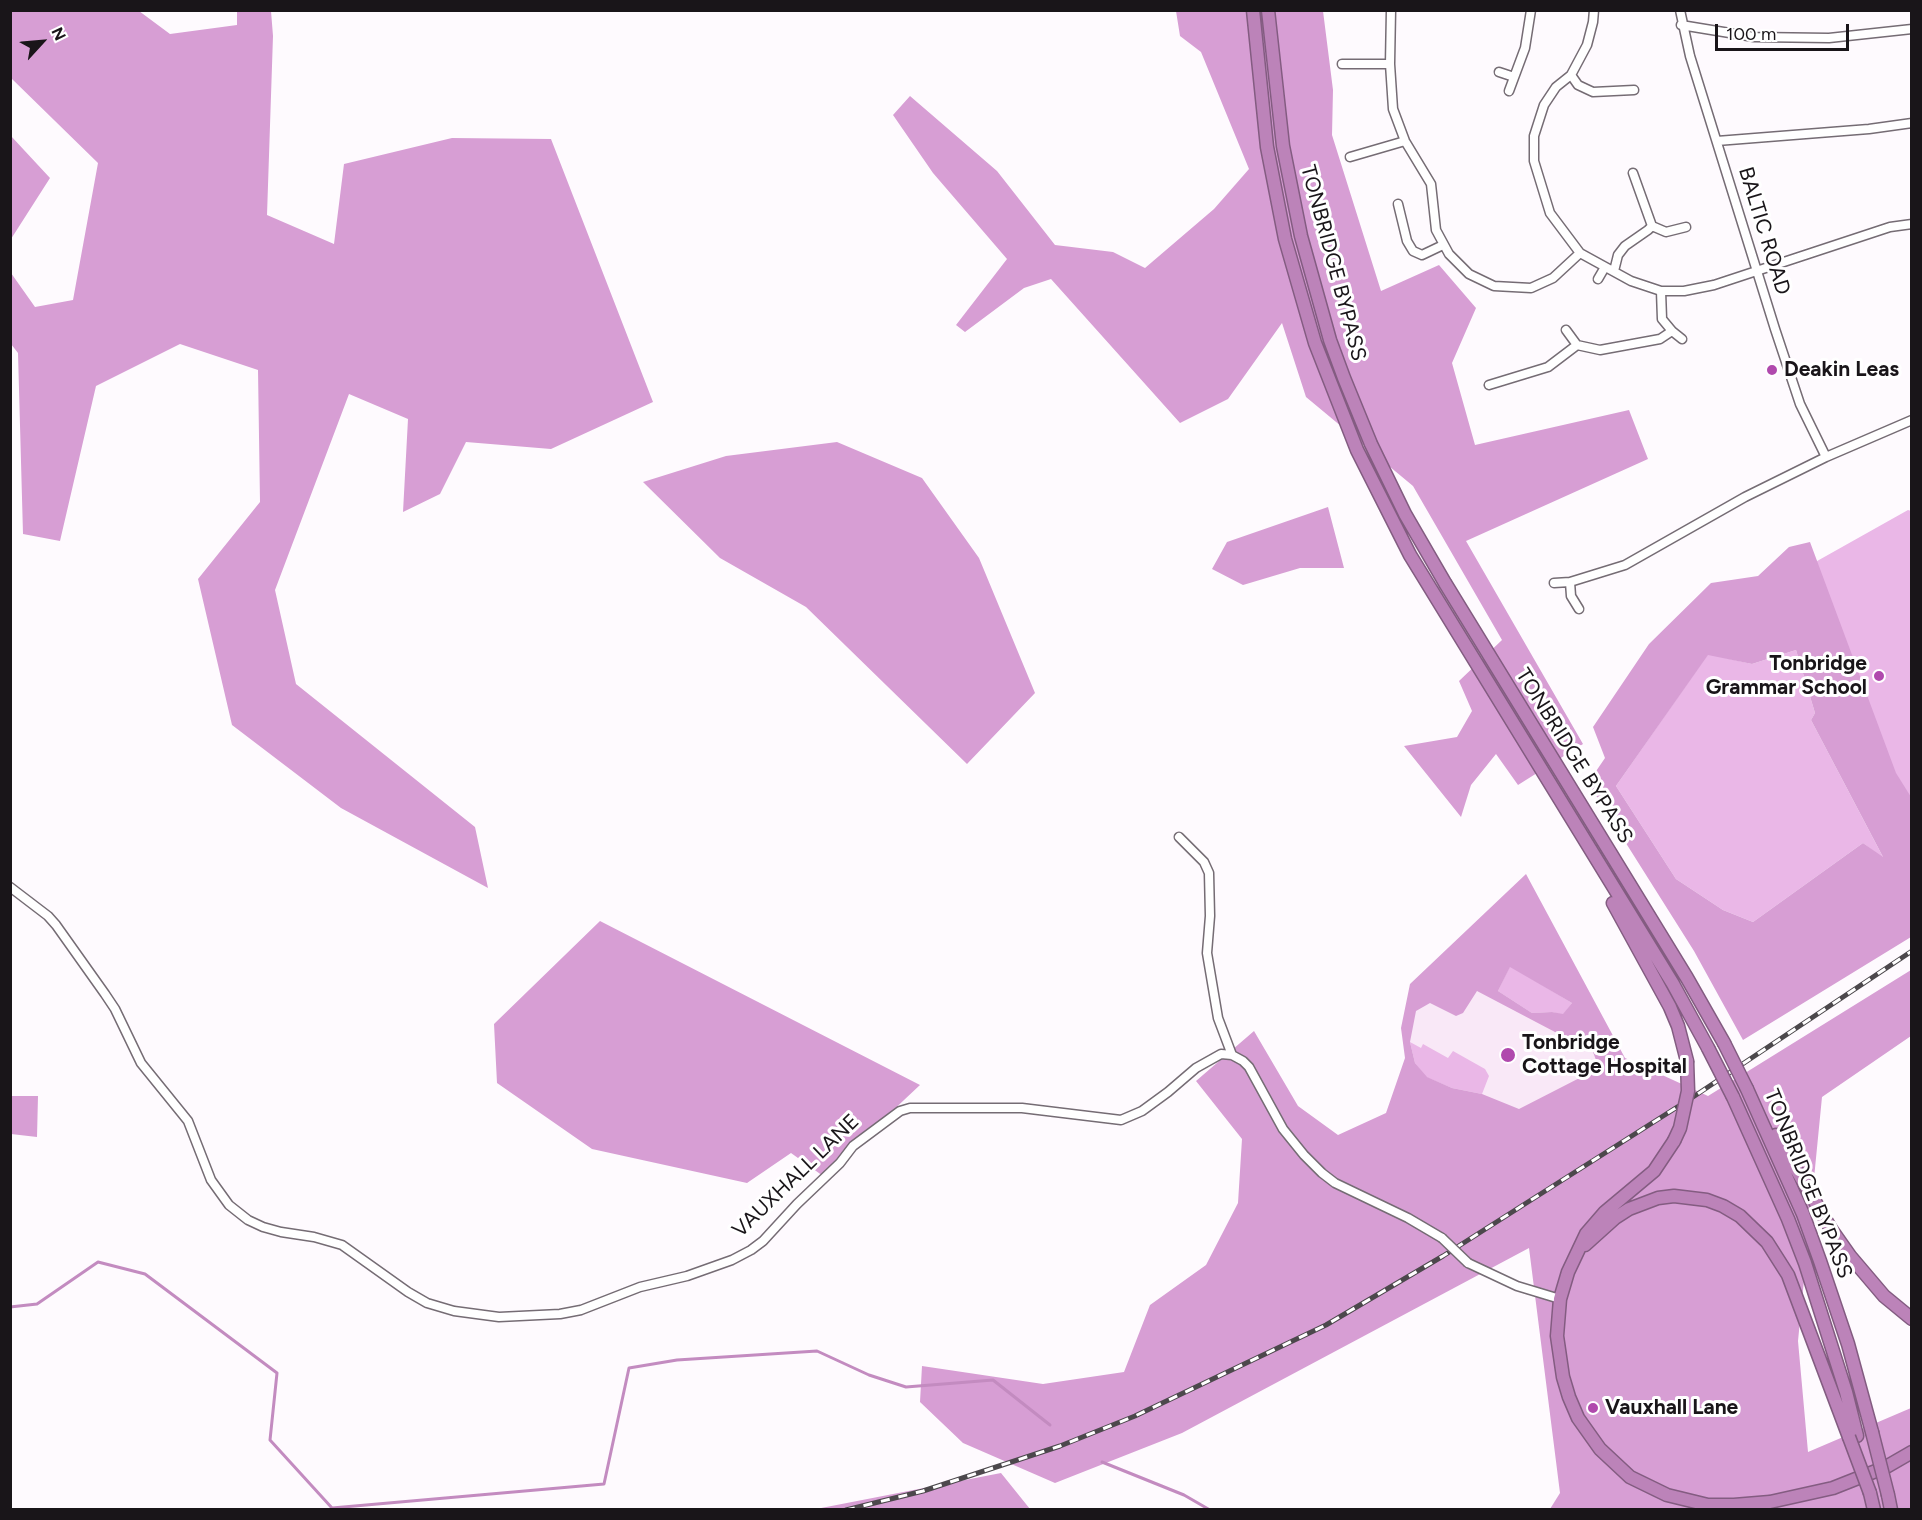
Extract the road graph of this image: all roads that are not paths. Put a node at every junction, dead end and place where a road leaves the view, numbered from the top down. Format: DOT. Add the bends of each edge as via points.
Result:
graph roads {
  1 [pos="1253,10"];
  2 [pos="1268,10"];
  3 [pos="1391,10"];
  4 [pos="1531,10"];
  5 [pos="1594,10"];
  6 [pos="1680,10"];
  7 [pos="1681,25"];
  8 [pos="1911,29"];
  9 [pos="1342,64"];
  10 [pos="1390,64"];
  11 [pos="1499,72"];
  12 [pos="1571,75"];
  13 [pos="1514,77"];
  14 [pos="1634,90"];
  15 [pos="1509,91"];
  16 [pos="1911,123"];
  17 [pos="1405,141"];
  18 [pos="1717,141"];
  19 [pos="1350,157"];
  20 [pos="1633,173"];
  21 [pos="1398,204"];
  22 [pos="1911,224"];
  23 [pos="1652,226"];
  24 [pos="1686,227"];
  25 [pos="1443,245"];
  26 [pos="1580,253"];
  27 [pos="1605,267"];
  28 [pos="1757,270"];
  29 [pos="1614,271"];
  30 [pos="1598,279"];
  31 [pos="1661,291"];
  32 [pos="1566,330"];
  33 [pos="1672,331"];
  34 [pos="1682,339"];
  35 [pos="1577,345"];
  36 [pos="1489,385"];
  37 [pos="1911,420"];
  38 [pos="1826,458"];
  39 [pos="1570,582"];
  40 [pos="1554,583"];
  41 [pos="1580,609"];
  42 [pos="1558,798"];
  43 [pos="1179,837"];
  44 [pos="10,888"];
  45 [pos="1232,1055"];
  46 [pos="1748,1091"];
  47 [pos="1580,1249"];
  48 [pos="1560,1299"];
  49 [pos="1911,1319"];
  50 [pos="1853,1436"];
  51 [pos="1911,1452"];
  52 [pos="1872,1501"];
  53 [pos="1891,1509"];
  1 -- 42 [label="highway, TONBRIDGE BYPASS" via="1276,197 1299,293 1333,393 1410,555"];
  2 -- 46 [label="highway, TONBRIDGE BYPASS, bridge" via="1276,99 1292,196 1317,298 1356,409 1425,549 1688,978"];
  3 -- 10 [label="street"];
  4 -- 13 [label="street" via="1525,48"];
  5 -- 12 [label="street" via="1587,45"];
  6 -- 7 [label="street, BALTIC ROAD"];
  7 -- 8 [label="street" via="1754,37 1829,38"];
  7 -- 18 [label="street, BALTIC ROAD"];
  9 -- 10 [label="street"];
  10 -- 17 [label="street" via="1393,109"];
  11 -- 13 [label="street"];
  12 -- 14 [label="street" via="1593,92"];
  12 -- 26 [label="street" via="1556,87 1544,105 1534,136 1534,161 1550,213"];
  13 -- 15 [label="street"];
  16 -- 18 [label="street"];
  17 -- 19 [label="street"];
  17 -- 25 [label="street" via="1431,184 1436,230"];
  18 -- 28 [label="street, BALTIC ROAD"];
  20 -- 23 [label="street"];
  21 -- 25 [label="street" via="1413,251 1422,255"];
  22 -- 28 [label="street" via="1890,227"];
  23 -- 24 [label="street" via="1666,232"];
  23 -- 29 [label="street" via="1625,246"];
  25 -- 26 [label="street" via="1469,274 1494,286 1531,288 1553,278"];
  26 -- 27 [label="street"];
  27 -- 29 [label="street"];
  27 -- 30 [label="street"];
  28 -- 31 [label="street" via="1714,285"];
  28 -- 38 [label="street, BALTIC ROAD" via="1800,404"];
  29 -- 31 [label="street" via="1631,282"];
  31 -- 33 [label="street" via="1662,319"];
  32 -- 35 [label="street"];
  33 -- 34 [label="street"];
  33 -- 35 [label="street" via="1660,339 1600,350"];
  35 -- 36 [label="street" via="1548,367"];
  37 -- 38 [label="street"];
  38 -- 39 [label="street" via="1745,497 1625,565"];
  39 -- 40 [label="street"];
  39 -- 41 [label="street" via="1570,596"];
  42 -- 47 [label="highway, bridge" via="1670,1007 1687,1061 1688,1091 1680,1128 1668,1153 1654,1171 1595,1222"];
  42 -- 50 [label="highway, TONBRIDGE BYPASS, bridge" via="1673,984 1733,1097 1805,1263 1846,1392"];
  43 -- 45 [label="street" via="1204,862 1209,873 1207,953 1218,1018"];
  44 -- 45 [label="street, VAUXHALL LANE" via="48,916 105,994 141,1063 188,1121 211,1180 229,1205 263,1227 342,1245 427,1303 478,1315 521,1317 581,1310 640,1287 732,1260 763,1241 853,1146 900,1111 1022,1107 1121,1120 1142,1111 1206,1060 1221,1054"];
  45 -- 48 [label="street, bridge" via="1249,1067 1283,1129 1335,1183 1442,1238 1468,1263 1517,1286"];
  46 -- 49 [label="highway" via="1850,1256 1876,1288"];
  46 -- 53 [label="highway, TONBRIDGE BYPASS, bridge" via="1820,1261 1848,1344"];
  47 -- 48 [label="highway"];
  47 -- 50 [label="highway" via="1615,1218 1658,1198 1707,1200 1740,1216 1767,1242 1788,1275"];
  48 -- 51 [label="highway" via="1558,1355 1578,1418 1612,1462 1649,1488 1689,1502 1770,1502 1833,1488 1886,1467"];
  50 -- 52 [label="highway, bridge"];
}
